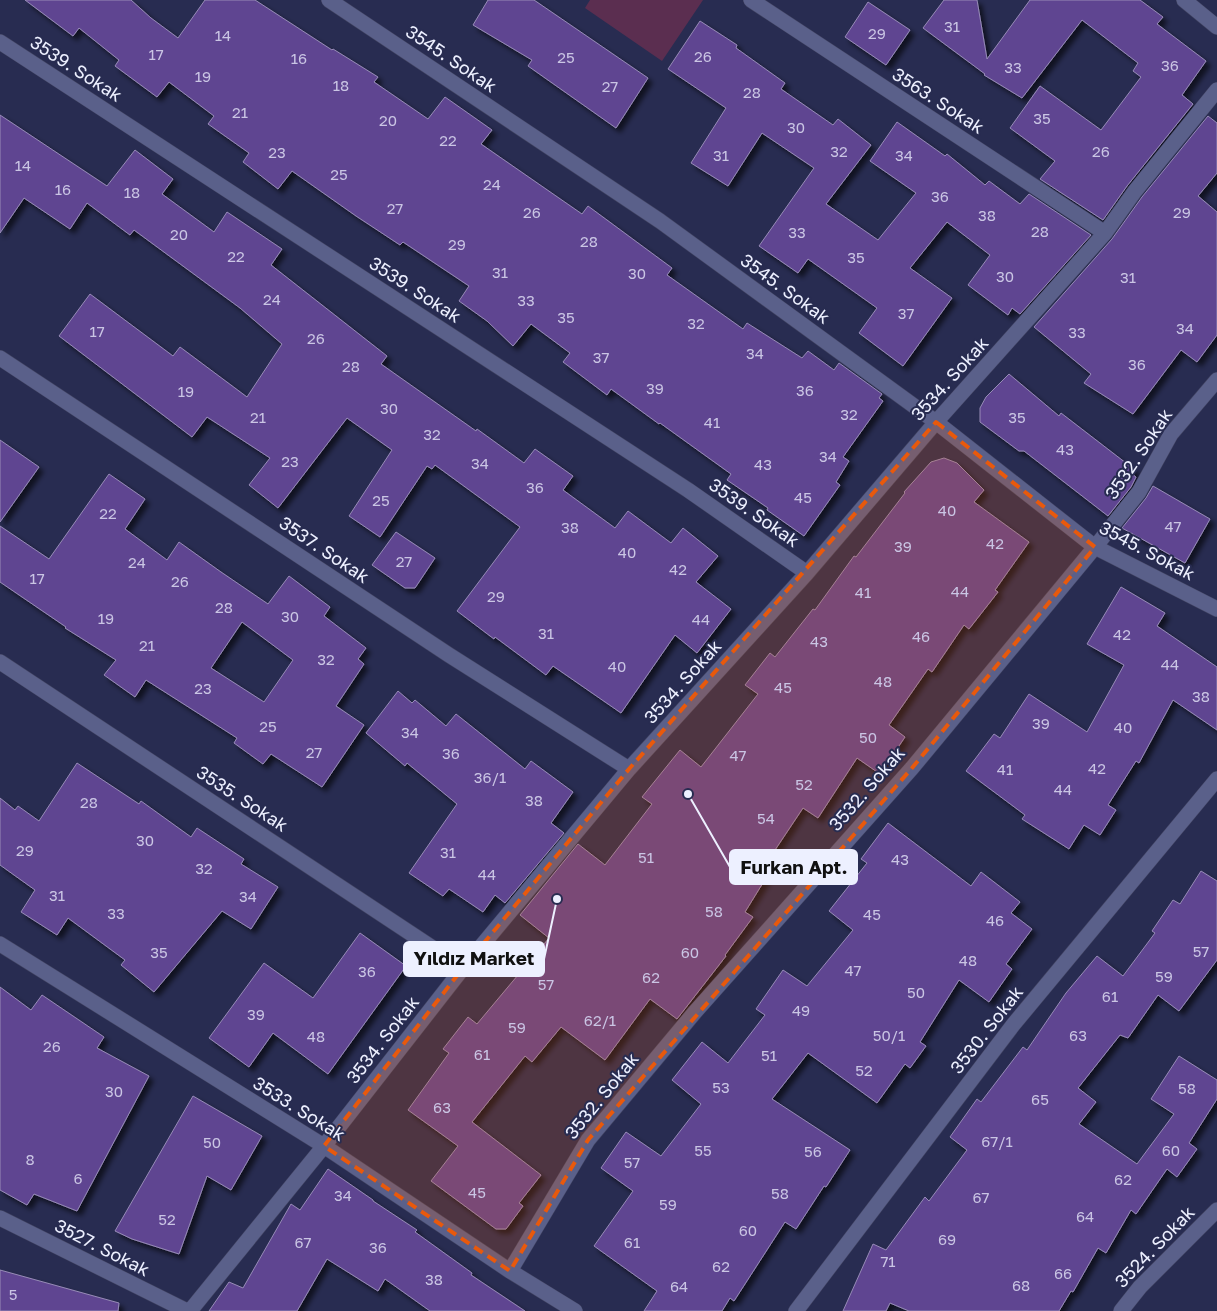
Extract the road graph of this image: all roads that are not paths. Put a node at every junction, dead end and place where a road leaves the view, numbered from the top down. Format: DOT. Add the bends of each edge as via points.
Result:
graph roads {
  1 [pos="329,0"];
  2 [pos="751,0"];
  3 [pos="1184,0"];
  4 [pos="1217,27"];
  5 [pos="0,42"];
  6 [pos="1217,90"];
  7 [pos="1105,233"];
  8 [pos="0,358"];
  9 [pos="1217,380"];
  10 [pos="936,422"];
  11 [pos="1095,547"];
  12 [pos="808,572"];
  13 [pos="1217,609"];
  14 [pos="0,662"];
  15 [pos="629,769"];
  16 [pos="1217,779"];
  17 [pos="0,944"];
  18 [pos="464,968"];
  19 [pos="324,1146"];
  20 [pos="1217,1210"];
  21 [pos="0,1218"];
  22 [pos="510,1271"];
  23 [pos="188,1311"];
  24 [pos="576,1311"];
  25 [pos="796,1311"];
  26 [pos="1121,1311"];
  1 -- 10 [label="street, 3545. Sokak" via="660,221"];
  2 -- 7 [label="street, 3563. Sokak"];
  3 -- 4 [label="street"];
  5 -- 12 [label="street, 3539. Sokak" via="688,490"];
  6 -- 7 [label="street, 3534. Sokak"];
  7 -- 10 [label="street, 3534. Sokak"];
  8 -- 15 [label="street, 3537. Sokak" via="449,655"];
  9 -- 11 [label="street, 3532. Sokak" via="1171,434 1140,492"];
  10 -- 11 [label="street, 3545. Sokak"];
  10 -- 12 [label="street, 3534. Sokak"];
  11 -- 13 [label="street, 3545. Sokak"];
  11 -- 22 [label="street, 3532. Sokak" via="912,768 695,1012 588,1140"];
  12 -- 15 [label="street, 3534. Sokak"];
  14 -- 18 [label="street, 3535. Sokak"];
  15 -- 18 [label="street, 3534. Sokak"];
  16 -- 25 [label="street, 3530. Sokak" via="1013,1025"];
  17 -- 19 [label="street, 3533. Sokak"];
  18 -- 19 [label="street, 3534. Sokak"];
  19 -- 22 [label="street, 3533. Sokak"];
  19 -- 23 [label="street, 3534. Sokak"];
  20 -- 26 [label="street, 3524. Sokak" via="1140,1287"];
  21 -- 23 [label="street, 3527. Sokak"];
  22 -- 24 [label="street, 3533. Sokak"];
}
